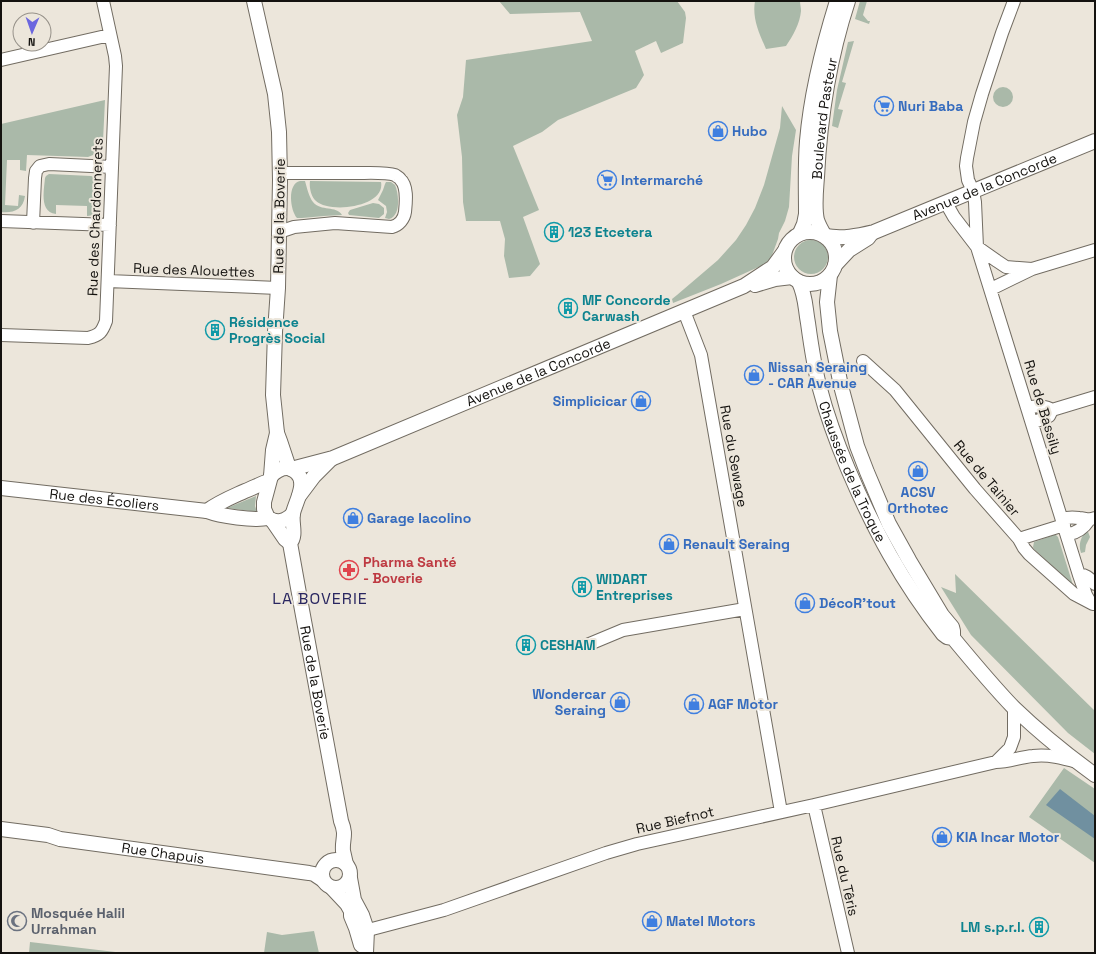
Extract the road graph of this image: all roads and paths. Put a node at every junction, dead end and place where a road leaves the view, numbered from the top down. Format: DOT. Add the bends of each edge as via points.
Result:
graph roads {
  1 [pos="103,1"];
  2 [pos="254,1"];
  3 [pos="837,1"];
  4 [pos="848,1"];
  5 [pos="1014,1"];
  6 [pos="110,36"];
  7 [pos="1,60"];
  8 [pos="1095,141"];
  9 [pos="112,167"];
  10 [pos="280,173"];
  11 [pos="973,191"];
  12 [pos="946,203"];
  13 [pos="1,221"];
  14 [pos="33,222"];
  15 [pos="110,225"];
  16 [pos="279,232"];
  17 [pos="874,232"];
  18 [pos="800,233"];
  19 [pos="825,236"];
  20 [pos="978,247"];
  21 [pos="1095,250"];
  22 [pos="784,252"];
  23 [pos="1006,267"];
  24 [pos="832,270"];
  25 [pos="1032,270"];
  26 [pos="795,279"];
  27 [pos="108,281"];
  28 [pos="990,285"];
  29 [pos="744,286"];
  30 [pos="278,288"];
  31 [pos="684,311"];
  32 [pos="1,335"];
  33 [pos="863,361"];
  34 [pos="1095,397"];
  35 [pos="1028,408"];
  36 [pos="1052,410"];
  37 [pos="1032,423"];
  38 [pos="276,433"];
  39 [pos="333,458"];
  40 [pos="290,468"];
  41 [pos="270,478"];
  42 [pos="1,488"];
  43 [pos="298,497"];
  44 [pos="207,511"];
  45 [pos="293,514"];
  46 [pos="270,519"];
  47 [pos="1092,519"];
  48 [pos="1064,526"];
  49 [pos="1019,539"];
  50 [pos="290,544"];
  51 [pos="1079,575"];
  52 [pos="1095,584"];
  53 [pos="1093,604"];
  54 [pos="745,609"];
  55 [pos="953,638"];
  56 [pos="587,645"];
  57 [pos="1014,707"];
  58 [pos="996,762"];
  59 [pos="1078,762"];
  60 [pos="1095,776"];
  61 [pos="814,805"];
  62 [pos="781,812"];
  63 [pos="341,821"];
  64 [pos="1,829"];
  65 [pos="326,864"];
  66 [pos="346,864"];
  67 [pos="350,878"];
  68 [pos="327,884"];
  69 [pos="351,911"];
  70 [pos="367,930"];
  71 [pos="365,953"];
  72 [pos="848,953"];
  1 -- 6 [label="street, Rue des Chardonnerets"];
  2 -- 10 [label="street, Rue de la Boverie" via="275,94"];
  3 -- 18 [label="street, Boulevard Pasteur" via="822,52 810,112 806,214"];
  4 -- 19 [label="street, Boulevard Pasteur" via="831,65 821,125 816,215"];
  5 -- 11 [label="street, Rue de Bassily" via="991,64 971,136 966,166"];
  6 -- 7 [label="street"];
  6 -- 9 [label="street, Rue des Chardonnerets" via="116,66"];
  8 -- 11 [label="street, Avenue de la Concorde"];
  9 -- 14 [label="street" via="49,164 40,166 35,178"];
  9 -- 15 [label="street, Rue des Chardonnerets"];
  10 -- 16 [label="street, Rue de la Boverie"];
  10 -- 16 [label="street" via="395,175 400,178 405,188 406,203 404,218 392,227 335,223 294,227"];
  11 -- 12 [label="street, Avenue de la Concorde"];
  11 -- 20 [label="street, Rue de Bassily"];
  12 -- 17 [label="street, Avenue de la Concorde"];
  12 -- 20 [label="street, Rue de Bassily"];
  13 -- 14 [label="street"];
  14 -- 15 [label="street"];
  15 -- 27 [label="street, Rue des Chardonnerets"];
  16 -- 30 [label="street, Rue de la Boverie"];
  17 -- 19 [label="street, Avenue de la Concorde" via="841,238"];
  17 -- 24 [label="street, Avenue de la Concorde" via="849,250"];
  18 -- 19 [label="street" via="809,231"];
  18 -- 22 [label="street" via="787,244"];
  19 -- 24 [label="street" via="835,249 836,257"];
  20 -- 23 [label="street"];
  20 -- 28 [label="street, Rue de Bassily"];
  21 -- 25 [label="street"];
  22 -- 26 [label="street" via="786,270"];
  22 -- 29 [label="street, Avenue de la Concorde" via="773,267"];
  23 -- 25 [label="street"];
  23 -- 28 [label="street" via="995,272"];
  24 -- 26 [label="street" via="826,278 813,284"];
  24 -- 55 [label="street, Chaussée de la Troque" via="827,302 830,331 842,392 857,446 889,524 952,628"];
  25 -- 28 [label="street" via="1002,283"];
  26 -- 29 [label="street, Avenue de la Concorde" via="769,280"];
  26 -- 55 [label="street, Chaussée de la Troque" via="805,296 814,364 820,388 842,454 860,497 886,550 915,597 943,634"];
  27 -- 30 [label="street, Rue des Alouettes"];
  27 -- 32 [label="street, Rue des Chardonnerets" via="106,321 99,334 88,338"];
  28 -- 35 [label="street, Rue de Bassily"];
  29 -- 31 [label="street, Avenue de la Concorde"];
  30 -- 38 [label="street, Rue de la Boverie" via="273,368"];
  31 -- 39 [label="street, Avenue de la Concorde"];
  31 -- 54 [label="street, Rue du Sewage" via="700,355"];
  33 -- 49 [label="street, Rue de Tainier" via="895,390"];
  34 -- 36 [label="street"];
  35 -- 36 [label="street" via="1048,407"];
  35 -- 37 [label="street, Rue de Bassily"];
  36 -- 37 [label="street" via="1049,416"];
  37 -- 48 [label="street, Rue de Bassily"];
  38 -- 40 [label="street, Rue de la Boverie"];
  38 -- 41 [label="street, Rue de la Boverie"];
  39 -- 40 [label="street, Avenue de la Concorde"];
  39 -- 43 [label="street, Avenue de la Concorde" via="314,476"];
  40 -- 41 [label="street" via="279,469"];
  40 -- 43 [label="street, Rue de la Boverie" via="299,476 301,483"];
  41 -- 44 [label="street" via="216,504"];
  41 -- 46 [label="street, Rue de la Boverie" via="264,502 264,509"];
  42 -- 44 [label="street, Rue des Écoliers"];
  43 -- 45 [label="street, Rue de la Boverie"];
  44 -- 46 [label="street, Rue des Écoliers" via="223,516"];
  45 -- 46 [label="street" via="283,521"];
  45 -- 50 [label="street, Rue de la Boverie" via="294,536"];
  46 -- 50 [label="street, Rue de la Boverie"];
  47 -- 48 [label="street" via="1075,517"];
  47 -- 48 [label="street" via="1083,528"];
  48 -- 49 [label="street"];
  48 -- 51 [label="street, Rue de Bassily"];
  49 -- 53 [label="street, Rue de Tainier" via="1029,554 1062,584 1078,597"];
  50 -- 63 [label="street, Rue de la Boverie"];
  51 -- 52 [label="street" via="1086,576"];
  51 -- 53 [label="street, Rue de Bassily" via="1086,595"];
  54 -- 56 [label="street" via="623,630"];
  54 -- 62 [label="street, Rue du Sewage"];
  55 -- 57 [label="street, Chaussée de la Troque"];
  57 -- 58 [label="street" via="1014,737 1010,748"];
  57 -- 59 [label="street, Chaussée de la Troque"];
  58 -- 59 [label="street, Rue Biefnot" via="1040,755"];
  58 -- 61 [label="street, Rue Biefnot"];
  59 -- 60 [label="street, Chaussée de la Troque"];
  61 -- 62 [label="street, Rue Biefnot"];
  61 -- 72 [label="street, Rue du Têris"];
  62 -- 70 [label="street, Rue Biefnot" via="618,849 444,910"];
  63 -- 65 [label="street, Rue de la Boverie" via="337,846"];
  63 -- 66 [label="street, Rue de la Boverie" via="345,834 343,849"];
  64 -- 68 [label="street, Rue Chapuis" via="309,873"];
  65 -- 66 [label="street" via="338,860"];
  65 -- 68 [label="street" via="322,872"];
  66 -- 67 [label="street"];
  67 -- 68 [label="street" via="342,887"];
  67 -- 70 [label="street" via="354,900"];
  68 -- 69 [label="street"];
  69 -- 70 [label="street" via="356,914 360,925"];
  69 -- 71 [label="street"];
  70 -- 71 [label="street"];
}
